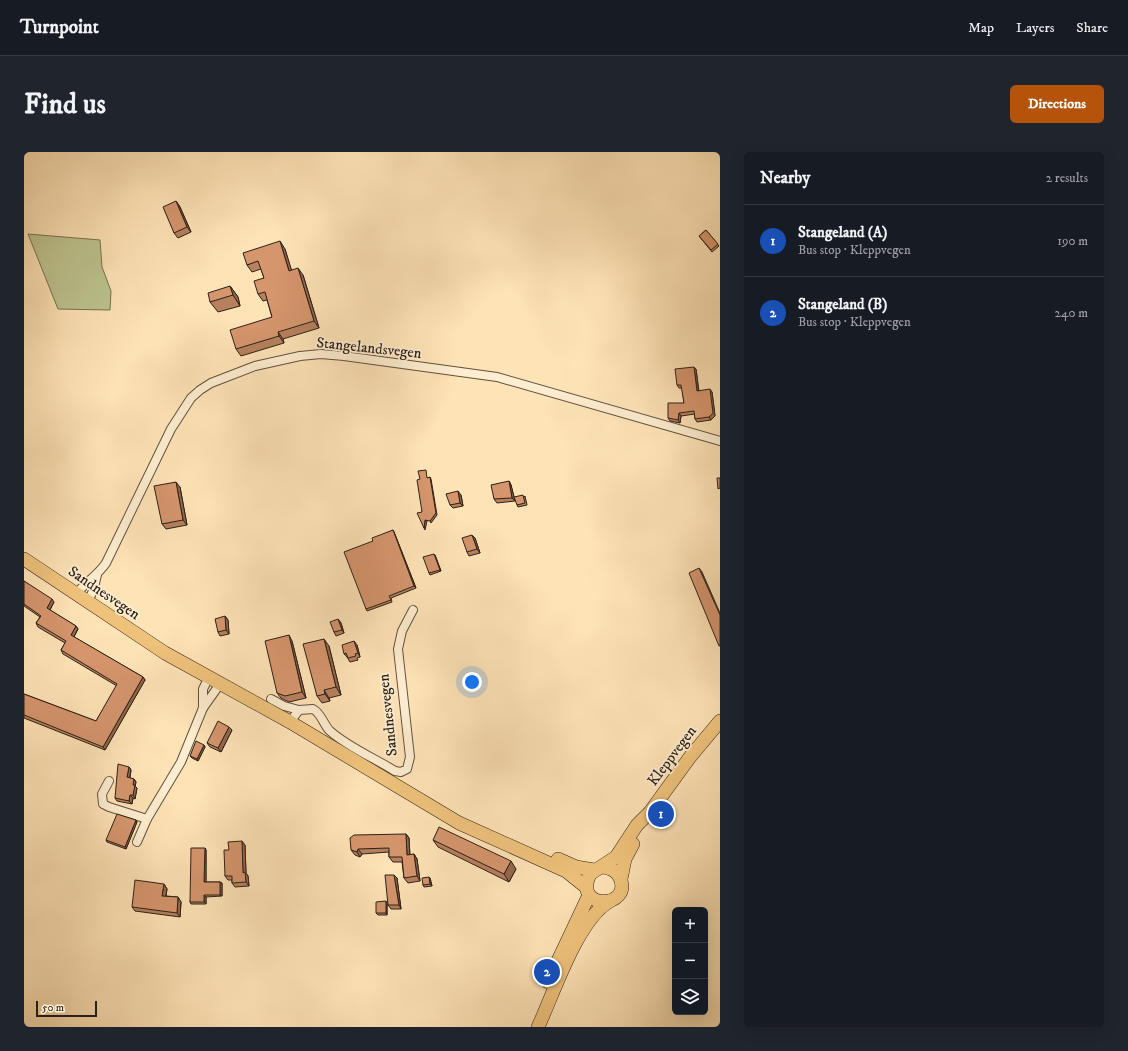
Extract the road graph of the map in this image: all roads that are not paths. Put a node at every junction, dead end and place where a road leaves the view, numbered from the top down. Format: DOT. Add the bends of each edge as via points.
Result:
graph roads {
  1 [pos="720,441"];
  2 [pos="24,559"];
  3 [pos="97,575"];
  4 [pos="82,597"];
  5 [pos="413,610"];
  6 [pos="215,680"];
  7 [pos="271,699"];
  8 [pos="203,708"];
  9 [pos="299,710"];
  10 [pos="720,721"];
  11 [pos="290,722"];
  12 [pos="109,781"];
  13 [pos="650,812"];
  14 [pos="147,819"];
  15 [pos="484,834"];
  16 [pos="137,842"];
  17 [pos="599,868"];
  18 [pos="621,879"];
  19 [pos="588,891"];
  20 [pos="610,902"];
  21 [pos="531,1027"];
  22 [pos="538,1027"];
  1 -- 3 [label="street, Stangelandsvegen" via="497,377 344,356 300,356 255,366 211,383 191,398 171,429 106,563"];
  2 -- 4 [label="main road, Sandnesvegen"];
  3 -- 4 [label="street, Stangelandsvegen" via="93,591"];
  3 -- 4 [label="street, Stangelandsvegen" via="83,585"];
  4 -- 6 [label="main road, Sandnesvegen" via="165,653"];
  5 -- 9 [label="street, Sandnesvegen" via="402,631 398,649 410,757 407,769 395,771 337,736 326,727 316,710"];
  6 -- 8 [label="street"];
  6 -- 8 [label="street" via="203,689"];
  6 -- 11 [label="main road, Sandnesvegen"];
  7 -- 9 [label="street"];
  8 -- 14 [label="street" via="181,762"];
  9 -- 11 [label="street"];
  10 -- 13 [label="main road, Kleppvegen"];
  11 -- 15 [label="main road, Sandnesvegen" via="459,823"];
  12 -- 14 [label="street" via="102,794 103,804"];
  13 -- 17 [label="main road, Kleppvegen" via="637,825 616,857"];
  13 -- 18 [label="main road, Kleppvegen" via="625,859"];
  14 -- 16 [label="street"];
  15 -- 17 [label="main road, Sandnesvegen" via="527,844 576,867"];
  15 -- 19 [label="main road, Sandnesvegen" via="566,871"];
  17 -- 18 [label="main road" via="611,868"];
  17 -- 19 [label="main road, Kleppvegen" via="590,874"];
  18 -- 20 [label="main road, Kleppvegen" via="620,893"];
  19 -- 20 [label="main road" via="595,900"];
  19 -- 21 [label="main road, Kleppvegen"];
  20 -- 22 [label="main road, Kleppvegen" via="600,907 579,937"];
}
